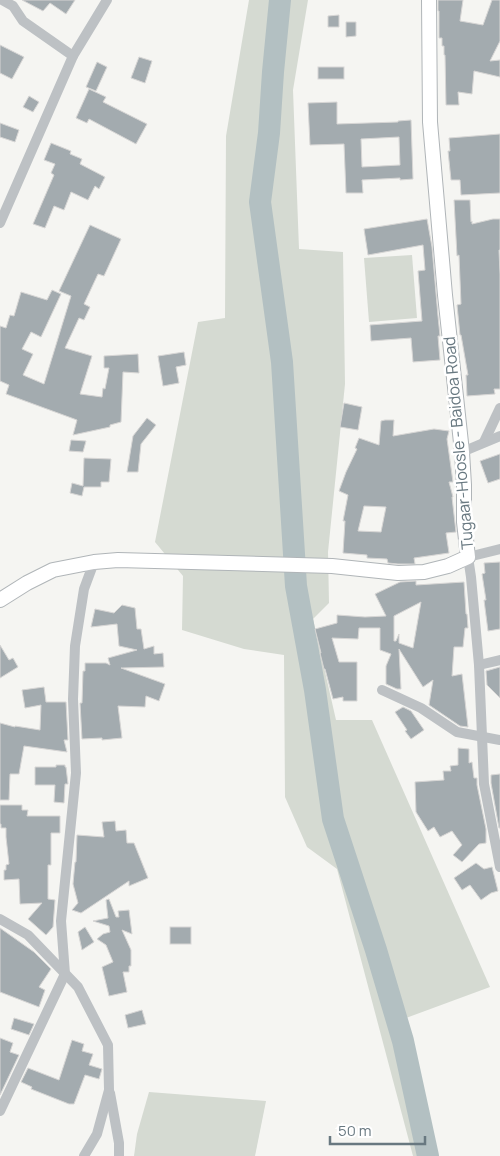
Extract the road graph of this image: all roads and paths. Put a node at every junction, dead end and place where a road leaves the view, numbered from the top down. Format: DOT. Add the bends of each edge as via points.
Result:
graph roads {
  1 [pos="2,0"];
  2 [pos="107,0"];
  3 [pos="429,0"];
  4 [pos="74,56"];
  5 [pos="0,223"];
  6 [pos="500,408"];
  7 [pos="500,436"];
  8 [pos="484,442"];
  9 [pos="462,452"];
  10 [pos="500,549"];
  11 [pos="468,557"];
  12 [pos="94,562"];
  13 [pos="0,600"];
  14 [pos="500,660"];
  15 [pos="479,665"];
  16 [pos="382,690"];
  17 [pos="481,737"];
  18 [pos="500,740"];
  19 [pos="500,868"];
  20 [pos="0,919"];
  21 [pos="65,974"];
  22 [pos="109,1090"];
  23 [pos="0,1111"];
  24 [pos="84,1156"];
  25 [pos="119,1156"];
  1 -- 4 [label="street" via="13,6 23,21"];
  2 -- 4 [label="street"];
  3 -- 9 [label="main road, Tugaar-Hoosle - Baidoa Road" via="430,122"];
  4 -- 5 [label="street"];
  6 -- 8 [label="street"];
  7 -- 8 [label="street"];
  8 -- 9 [label="street"];
  9 -- 11 [label="main road, Tugaar-Hoosle - Baidoa Road"];
  10 -- 11 [label="street"];
  11 -- 12 [label="main road, Tugaar-Hoosle - Baidoa Road" via="424,572 398,573 332,566"];
  11 -- 15 [label="street"];
  12 -- 13 [label="main road, Tugaar-Hoosle - Baidoa Road" via="52,570"];
  12 -- 21 [label="street" via="84,590 75,646 76,773 61,921"];
  14 -- 15 [label="street"];
  15 -- 17 [label="street"];
  16 -- 17 [label="street" via="421,708 457,732"];
  17 -- 18 [label="street"];
  17 -- 19 [label="street" via="484,784"];
  20 -- 21 [label="street" via="28,935"];
  21 -- 22 [label="street" via="78,987 108,1046"];
  21 -- 23 [label="street"];
  22 -- 24 [label="street" via="97,1134"];
  22 -- 25 [label="street"];
}
